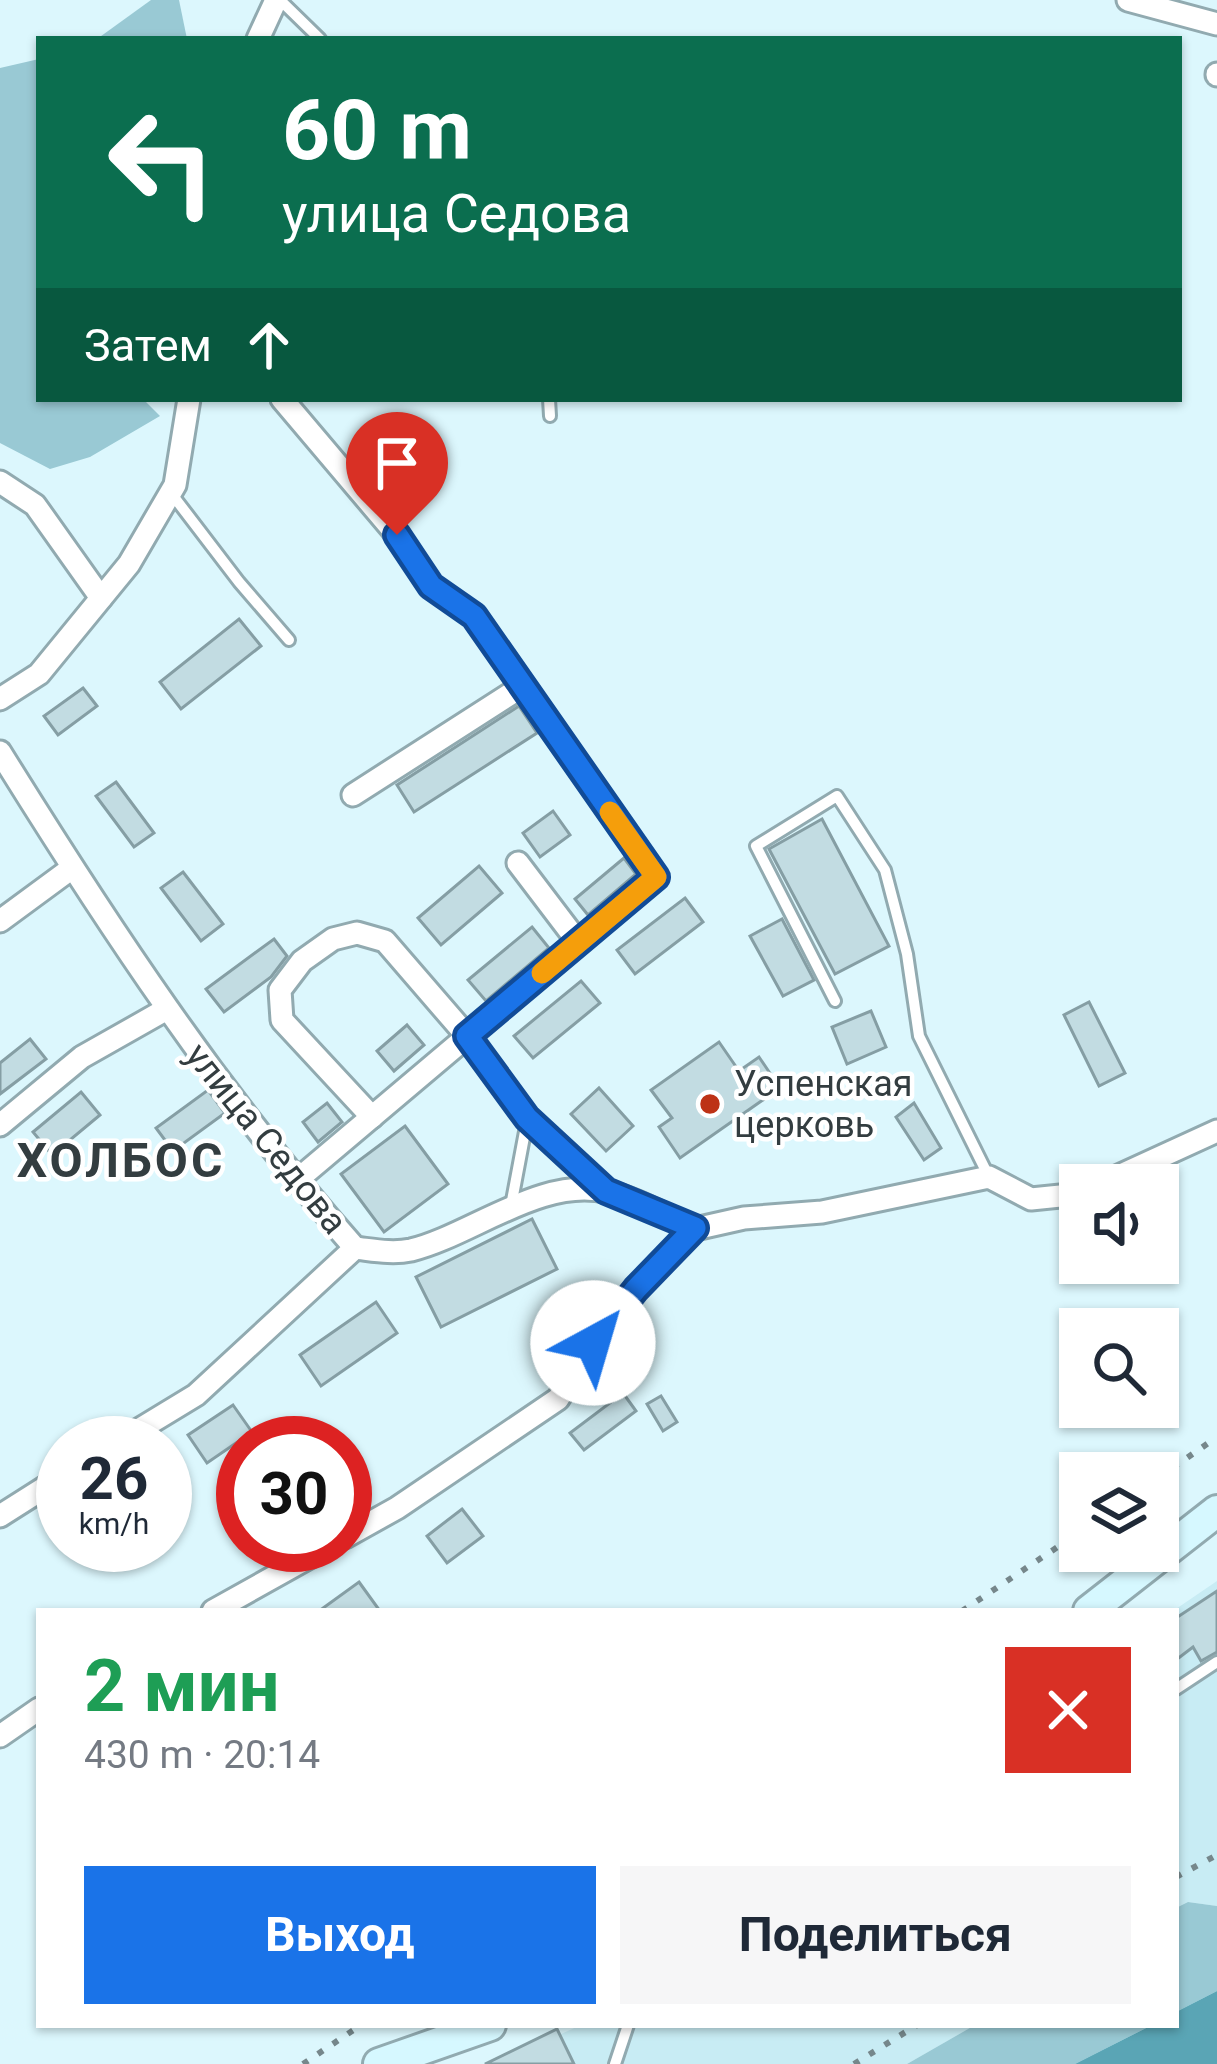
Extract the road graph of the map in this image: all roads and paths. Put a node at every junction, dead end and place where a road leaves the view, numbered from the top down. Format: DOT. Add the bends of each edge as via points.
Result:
graph roads {
  1 [pos="278,0"];
  2 [pos="1128,0"];
  3 [pos="1217,24"];
  4 [pos="260,36"];
  5 [pos="317,36"];
  6 [pos="188,402"];
  7 [pos="285,402"];
  8 [pos="549,402"];
  9 [pos="550,416"];
  10 [pos="0,482"];
  11 [pos="171,492"];
  12 [pos="100,598"];
  13 [pos="289,640"];
  14 [pos="523,686"];
  15 [pos="0,699"];
  16 [pos="0,752"];
  17 [pos="353,795"];
  18 [pos="518,863"];
  19 [pos="72,868"];
  20 [pos="0,921"];
  21 [pos="578,942"];
  22 [pos="836,1001"];
  23 [pos="165,1010"];
  24 [pos="467,1036"];
  25 [pos="372,1118"];
  26 [pos="527,1118"];
  27 [pos="0,1125"];
  28 [pos="1217,1131"];
  29 [pos="1145,1164"];
  30 [pos="989,1177"];
  31 [pos="296,1181"];
  32 [pos="606,1191"];
  33 [pos="1059,1196"];
  34 [pos="511,1206"];
  35 [pos="695,1228"];
  36 [pos="355,1248"];
  37 [pos="161,1416"];
  38 [pos="36,1493"];
  39 [pos="1217,1510"];
  40 [pos="0,1516"];
  41 [pos="372,1522"];
  42 [pos="283,1572"];
  43 [pos="218,1608"];
  44 [pos="1093,1608"];
  45 [pos="1217,1662"];
  46 [pos="1179,1687"];
  47 [pos="36,1711"];
  48 [pos="0,1736"];
  49 [pos="481,2028"];
  50 [pos="627,2028"];
  51 [pos="379,2064"];
  52 [pos="615,2064"];
  1 -- 4 [label="street"];
  1 -- 5 [label="lane"];
  2 -- 3 [label="street"];
  6 -- 11 [label="street"];
  7 -- 14 [label="street" via="431,586 474,616"];
  8 -- 9 [label="lane"];
  10 -- 12 [label="street" via="34,506"];
  11 -- 12 [label="street"];
  11 -- 13 [label="lane"];
  12 -- 15 [label="street" via="39,674"];
  14 -- 17 [label="street"];
  14 -- 21 [label="street" via="656,877"];
  16 -- 19 [label="street, улица Седова"];
  18 -- 21 [label="street"];
  19 -- 20 [label="street"];
  19 -- 23 [label="street, улица Седова"];
  21 -- 24 [label="street"];
  22 -- 30 [label="lane" via="756,846 837,796 885,870 919,1036"];
  23 -- 27 [label="street" via="82,1058"];
  23 -- 31 [label="street, улица Седова"];
  24 -- 25 [label="street"];
  24 -- 25 [label="street" via="385,941 357,933 302,961 280,990 282,1020"];
  24 -- 26 [label="street"];
  25 -- 31 [label="street"];
  26 -- 32 [label="street"];
  26 -- 34 [label="lane"];
  28 -- 29 [label="street"];
  30 -- 33 [label="street" via="1031,1199"];
  30 -- 35 [label="street"];
  31 -- 36 [label="street, улица Седова"];
  32 -- 34 [label="street, улица Седова"];
  32 -- 35 [label="street, улица Седова"];
  34 -- 36 [label="street, улица Седова" via="412,1250"];
  35 -- 41 [label="street" via="636,1289 558,1399"];
  36 -- 37 [label="street" via="196,1395"];
  38 -- 40 [label="street"];
  39 -- 44 [label="main road"];
  42 -- 43 [label="street"];
  45 -- 46 [label="lane"];
  47 -- 48 [label="street"];
  49 -- 51 [label="main road"];
  50 -- 52 [label="lane"];
}
